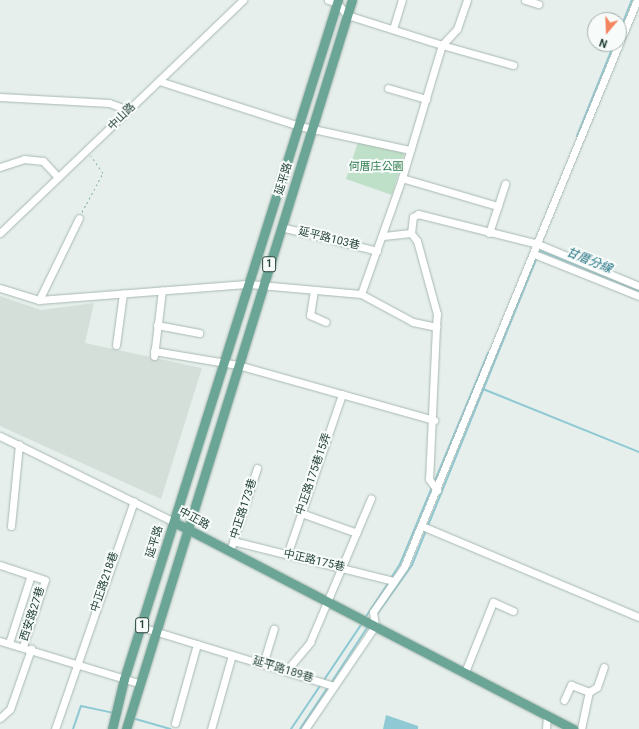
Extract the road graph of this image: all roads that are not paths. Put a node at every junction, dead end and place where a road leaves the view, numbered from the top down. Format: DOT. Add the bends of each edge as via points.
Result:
graph roads {
  1 [pos="243,0"];
  2 [pos="352,0"];
  3 [pos="402,0"];
  4 [pos="467,0"];
  5 [pos="525,0"];
  6 [pos="334,1"];
  7 [pos="637,1"];
  8 [pos="538,4"];
  9 [pos="347,15"];
  10 [pos="393,29"];
  11 [pos="442,45"];
  12 [pos="513,65"];
  13 [pos="159,81"];
  14 [pos="388,88"];
  15 [pos="0,97"];
  16 [pos="426,99"];
  17 [pos="128,110"];
  18 [pos="299,126"];
  19 [pos="312,129"];
  20 [pos="410,150"];
  21 [pos="0,167"];
  22 [pos="58,177"];
  23 [pos="402,178"];
  24 [pos="505,184"];
  25 [pos="498,206"];
  26 [pos="79,218"];
  27 [pos="281,227"];
  28 [pos="0,233"];
  29 [pos="411,233"];
  30 [pos="489,233"];
  31 [pos="382,236"];
  32 [pos="538,244"];
  33 [pos="377,251"];
  34 [pos="534,254"];
  35 [pos="249,284"];
  36 [pos="262,285"];
  37 [pos="639,286"];
  38 [pos="0,288"];
  39 [pos="162,290"];
  40 [pos="314,290"];
  41 [pos="124,292"];
  42 [pos="361,294"];
  43 [pos="639,296"];
  44 [pos="39,300"];
  45 [pos="326,322"];
  46 [pos="158,325"];
  47 [pos="436,327"];
  48 [pos="200,333"];
  49 [pos="116,345"];
  50 [pos="223,363"];
  51 [pos="238,365"];
  52 [pos="342,394"];
  53 [pos="434,420"];
  54 [pos="0,436"];
  55 [pos="19,444"];
  56 [pos="257,468"];
  57 [pos="437,490"];
  58 [pos="371,498"];
  59 [pos="134,501"];
  60 [pos="301,513"];
  61 [pos="174,522"];
  62 [pos="11,526"];
  63 [pos="422,526"];
  64 [pos="187,529"];
  65 [pos="357,533"];
  66 [pos="233,541"];
  67 [pos="230,551"];
  68 [pos="287,555"];
  69 [pos="0,565"];
  70 [pos="342,567"];
  71 [pos="31,575"];
  72 [pos="394,581"];
  73 [pos="325,600"];
  74 [pos="513,611"];
  75 [pos="639,617"];
  76 [pos="375,626"];
  77 [pos="141,627"];
  78 [pos="274,630"];
  79 [pos="155,632"];
  80 [pos="0,641"];
  81 [pos="9,643"];
  82 [pos="197,644"];
  83 [pos="23,646"];
  84 [pos="32,649"];
  85 [pos="232,655"];
  86 [pos="77,663"];
  87 [pos="263,664"];
  88 [pos="604,666"];
  89 [pos="286,671"];
  90 [pos="465,672"];
  91 [pos="124,679"];
  92 [pos="138,683"];
  93 [pos="334,686"];
  94 [pos="589,692"];
  95 [pos="564,700"];
  96 [pos="547,715"];
  97 [pos="0,718"];
  98 [pos="175,723"];
  99 [pos="55,729"];
  100 [pos="112,729"];
  101 [pos="126,729"];
  102 [pos="211,729"];
  103 [pos="305,729"];
  104 [pos="546,729"];
  105 [pos="574,729"];
  106 [pos="580,729"];
  1 -- 13 [label="street, 中山路"];
  2 -- 9 [label="main road, 延平路 / 1"];
  3 -- 10 [label="street"];
  4 -- 11 [label="street" via="457,29"];
  5 -- 8 [label="street"];
  6 -- 9 [label="street"];
  6 -- 18 [label="main road, 延平路 / 1"];
  7 -- 32 [label="street"];
  9 -- 10 [label="street"];
  9 -- 19 [label="main road, 延平路 / 1"];
  10 -- 11 [label="street"];
  11 -- 12 [label="street"];
  11 -- 16 [label="street"];
  13 -- 17 [label="street, 中山路"];
  13 -- 18 [label="street"];
  14 -- 16 [label="street"];
  15 -- 17 [label="street" via="109,103"];
  16 -- 20 [label="street"];
  17 -- 22 [label="street, 中山路"];
  18 -- 19 [label="street"];
  18 -- 35 [label="main road, 延平路 / 1"];
  19 -- 20 [label="street"];
  19 -- 27 [label="main road, 延平路 / 1"];
  20 -- 23 [label="street"];
  21 -- 22 [label="street" via="24,159 43,161"];
  22 -- 28 [label="street, 中山路"];
  23 -- 25 [label="street"];
  23 -- 31 [label="street"];
  24 -- 25 [label="street"];
  25 -- 30 [label="street"];
  26 -- 44 [label="street"];
  27 -- 33 [label="street, 延平路103巷"];
  27 -- 36 [label="main road, 延平路 / 1"];
  29 -- 30 [label="street" via="413,218 418,214"];
  29 -- 31 [label="street"];
  29 -- 47 [label="street" via="421,251 431,285 438,314"];
  30 -- 32 [label="street"];
  31 -- 33 [label="street"];
  32 -- 34 [label="street"];
  32 -- 37 [label="street"];
  33 -- 42 [label="street"];
  34 -- 43 [label="street"];
  34 -- 57 [label="street"];
  35 -- 36 [label="street"];
  35 -- 39 [label="street"];
  35 -- 50 [label="main road, 延平路 / 1"];
  36 -- 40 [label="street"];
  36 -- 51 [label="main road, 延平路 / 1"];
  38 -- 44 [label="street"];
  39 -- 41 [label="street"];
  39 -- 46 [label="street"];
  40 -- 42 [label="street"];
  40 -- 45 [label="street" via="310,315"];
  41 -- 44 [label="street"];
  41 -- 49 [label="street"];
  42 -- 47 [label="street" via="412,322"];
  46 -- 48 [label="street"];
  46 -- 50 [label="street" via="154,353"];
  47 -- 53 [label="street"];
  50 -- 51 [label="street"];
  50 -- 61 [label="main road, 延平路 / 1"];
  51 -- 52 [label="street"];
  51 -- 64 [label="main road, 延平路 / 1"];
  52 -- 53 [label="street"];
  52 -- 60 [label="street, 中正路175巷15弄"];
  53 -- 57 [label="street" via="429,479"];
  54 -- 55 [label="street, 中正路"];
  55 -- 59 [label="street, 中正路"];
  55 -- 62 [label="street"];
  56 -- 66 [label="street, 中正路173巷"];
  57 -- 63 [label="street"];
  58 -- 65 [label="street"];
  59 -- 61 [label="street, 中正路"];
  59 -- 86 [label="street, 中正路218巷"];
  60 -- 65 [label="street"];
  60 -- 68 [label="street, 中正路175巷15弄"];
  61 -- 64 [label="main road, 中正路"];
  61 -- 77 [label="main road, 延平路 / 1"];
  63 -- 72 [label="street"];
  63 -- 75 [label="street"];
  64 -- 67 [label="main road, 中正路"];
  64 -- 79 [label="main road, 延平路 / 1"];
  65 -- 70 [label="street"];
  66 -- 67 [label="street, 中正路173巷"];
  66 -- 68 [label="street, 中正路175巷"];
  67 -- 73 [label="main road, 中正路"];
  68 -- 70 [label="street, 中正路175巷"];
  69 -- 71 [label="street, 西安路27巷"];
  70 -- 72 [label="street, 中正路175巷"];
  70 -- 73 [label="street" via="332,593"];
  71 -- 81 [label="street"];
  71 -- 83 [label="street, 西安路27巷" via="45,580"];
  72 -- 76 [label="street" via="373,612"];
  73 -- 76 [label="main road, 中正路"];
  73 -- 89 [label="street" via="310,642"];
  74 -- 90 [label="street" via="493,602"];
  76 -- 90 [label="main road, 中正路"];
  76 -- 93 [label="street"];
  77 -- 79 [label="street, 延平路189巷"];
  77 -- 91 [label="main road, 延平路 / 1"];
  78 -- 87 [label="street"];
  79 -- 82 [label="street, 延平路189巷"];
  79 -- 92 [label="main road, 延平路 / 1"];
  80 -- 81 [label="street, 西安路27巷"];
  81 -- 83 [label="street, 西安路27巷"];
  82 -- 85 [label="street, 延平路189巷"];
  82 -- 98 [label="street"];
  83 -- 84 [label="street, 西安路27巷"];
  84 -- 86 [label="street, 西安路27巷"];
  84 -- 97 [label="street" via="10,709"];
  85 -- 87 [label="street, 延平路189巷"];
  85 -- 102 [label="street"];
  86 -- 91 [label="street, 西安路27巷"];
  86 -- 99 [label="street"];
  87 -- 89 [label="street, 延平路189巷"];
  88 -- 94 [label="street" via="596,687"];
  89 -- 93 [label="street, 延平路189巷"];
  90 -- 96 [label="main road, 中正路"];
  91 -- 92 [label="street, 西安路27巷"];
  91 -- 100 [label="main road, 延平路 / 1"];
  92 -- 101 [label="main road, 延平路 / 1"];
  93 -- 103 [label="street"];
  94 -- 95 [label="street" via="571,685"];
  94 -- 106 [label="street"];
  96 -- 104 [label="street"];
  96 -- 105 [label="main road, 中正路"];
}
